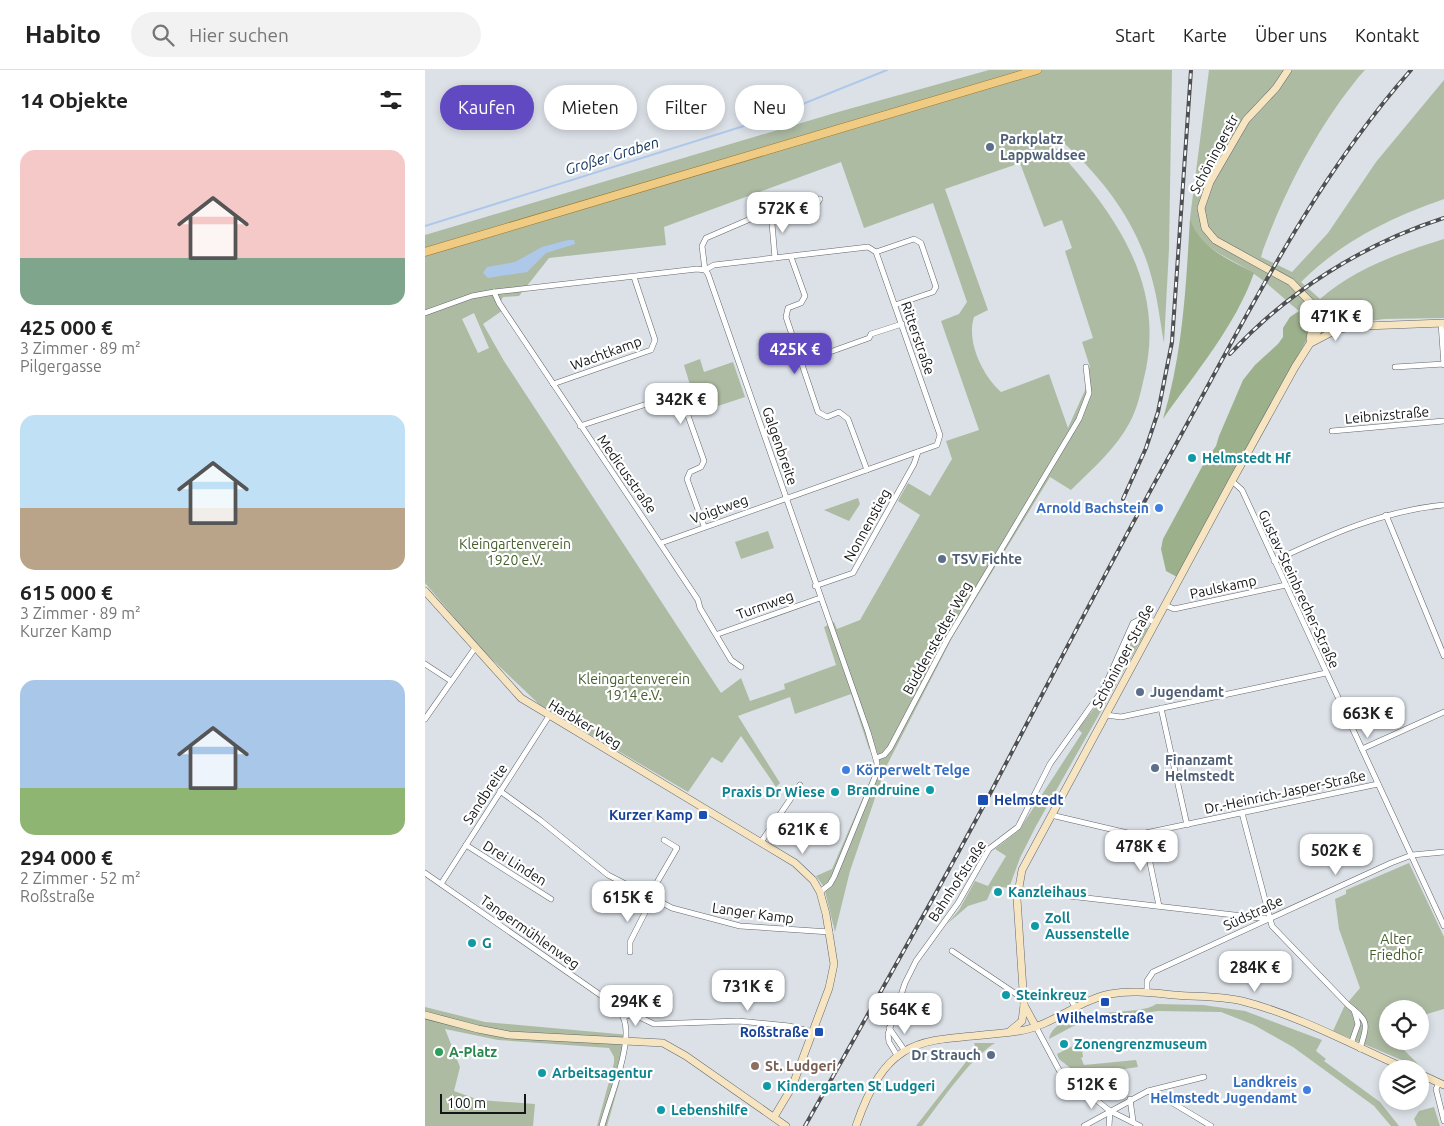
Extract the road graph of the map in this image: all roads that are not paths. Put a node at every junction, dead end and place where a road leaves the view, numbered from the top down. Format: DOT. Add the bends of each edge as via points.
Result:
graph roads {
  1 [pos="1037,70"];
  2 [pos="1288,70"];
  3 [pos="820,199"];
  4 [pos="771,212"];
  5 [pos="425,252"];
  6 [pos="876,252"];
  7 [pos="791,257"];
  8 [pos="775,258"];
  9 [pos="705,270"];
  10 [pos="634,277"];
  11 [pos="494,292"];
  12 [pos="1307,299"];
  13 [pos="895,305"];
  14 [pos="425,313"];
  15 [pos="1328,315"];
  16 [pos="1443,323"];
  17 [pos="902,324"];
  18 [pos="1359,325"];
  19 [pos="1309,344"];
  20 [pos="801,362"];
  21 [pos="1444,364"];
  22 [pos="1086,367"];
  23 [pos="1395,367"];
  24 [pos="553,384"];
  25 [pos="1444,421"];
  26 [pos="580,426"];
  27 [pos="1332,431"];
  28 [pos="918,452"];
  29 [pos="867,470"];
  30 [pos="1232,481"];
  31 [pos="786,498"];
  32 [pos="1444,506"];
  33 [pos="1386,515"];
  34 [pos="704,526"];
  35 [pos="661,543"];
  36 [pos="1274,561"];
  37 [pos="1285,585"];
  38 [pos="815,586"];
  39 [pos="425,591"];
  40 [pos="820,598"];
  41 [pos="1165,605"];
  42 [pos="1156,622"];
  43 [pos="718,634"];
  44 [pos="475,648"];
  45 [pos="1444,656"];
  46 [pos="425,664"];
  47 [pos="741,667"];
  48 [pos="1326,673"];
  49 [pos="451,681"];
  50 [pos="1161,708"];
  51 [pos="1444,712"];
  52 [pos="1106,715"];
  53 [pos="549,716"];
  54 [pos="425,719"];
  55 [pos="1362,749"];
  56 [pos="876,758"];
  57 [pos="1378,784"];
  58 [pos="800,785"];
  59 [pos="500,791"];
  60 [pos="1243,813"];
  61 [pos="1051,815"];
  62 [pos="1187,825"];
  63 [pos="1143,834"];
  64 [pos="665,840"];
  65 [pos="761,842"];
  66 [pos="466,845"];
  67 [pos="1444,852"];
  68 [pos="1412,855"];
  69 [pos="425,873"];
  70 [pos="441,884"];
  71 [pos="1017,890"];
  72 [pos="820,892"];
  73 [pos="551,899"];
  74 [pos="650,899"];
  75 [pos="1159,906"];
  76 [pos="1269,919"];
  77 [pos="1444,926"];
  78 [pos="829,932"];
  79 [pos="952,951"];
  80 [pos="630,952"];
  81 [pos="1147,993"];
  82 [pos="1024,996"];
  83 [pos="1024,1005"];
  84 [pos="1075,1008"];
  85 [pos="1352,1008"];
  86 [pos="425,1015"];
  87 [pos="624,1017"];
  88 [pos="1036,1027"];
  89 [pos="889,1028"];
  90 [pos="813,1032"];
  91 [pos="1008,1032"];
  92 [pos="626,1040"];
  93 [pos="1351,1044"];
  94 [pos="1360,1048"];
  95 [pos="905,1052"];
  96 [pos="898,1056"];
  97 [pos="1387,1060"];
  98 [pos="1204,1077"];
  99 [pos="1429,1078"];
  100 [pos="1441,1084"];
  101 [pos="1148,1091"];
  102 [pos="1130,1099"];
  103 [pos="1110,1111"];
  104 [pos="1133,1121"];
  105 [pos="1444,1121"];
  106 [pos="777,1122"];
  107 [pos="601,1126"];
  108 [pos="786,1126"];
  109 [pos="856,1126"];
  110 [pos="1084,1126"];
  111 [pos="1109,1126"];
  112 [pos="1140,1126"];
  113 [pos="1211,1126"];
  1 -- 5 [label="main road"];
  2 -- 12 [label="main road, Schöningerstr" via="1239,131 1210,182 1200,214 1205,228 1215,240 1291,282"];
  3 -- 4 [label="street" via="815,207"];
  4 -- 8 [label="street"];
  4 -- 9 [label="street, Galgenbreite" via="703,240"];
  6 -- 7 [label="street" via="868,247"];
  6 -- 13 [label="street, Ritterstraße"];
  6 -- 13 [label="street" via="914,239 921,243 936,287 933,292"];
  7 -- 8 [label="street"];
  7 -- 20 [label="street" via="805,296 801,303 788,308 786,317"];
  8 -- 9 [label="street" via="714,265"];
  9 -- 10 [label="street"];
  9 -- 31 [label="street, Galgenbreite"];
  10 -- 11 [label="street"];
  10 -- 24 [label="street, Wachtkamp" via="655,340 651,350"];
  11 -- 14 [label="street" via="472,296"];
  11 -- 24 [label="street, Medicusstraße"];
  12 -- 15 [label="main road, Schöningerstr"];
  12 -- 19 [label="main road" via="1313,326"];
  13 -- 17 [label="street, Ritterstraße"];
  15 -- 18 [label="main road, Schöningerstr"];
  15 -- 19 [label="main road, Schöninger Straße"];
  16 -- 18 [label="main road"];
  16 -- 21 [label="street"];
  17 -- 20 [label="street"];
  17 -- 28 [label="street, Ritterstraße" via="941,435 937,445"];
  18 -- 19 [label="main road" via="1336,330"];
  19 -- 30 [label="main road, Schöninger Straße"];
  20 -- 29 [label="street" via="818,412 827,417 839,412 848,419"];
  21 -- 23 [label="street"];
  22 -- 56 [label="street, Büddenstedter Weg" via="1089,393 1079,420 947,640 890,748"];
  24 -- 26 [label="street, Medicusstraße"];
  25 -- 27 [label="street, Leibnizstraße"];
  26 -- 34 [label="street" via="681,393 704,461 687,478"];
  26 -- 35 [label="street, Medicusstraße" via="593,446 599,449"];
  28 -- 29 [label="street, Ritterstraße"];
  28 -- 38 [label="street, Nonnenstieg" via="853,573"];
  29 -- 31 [label="street, Ritterstraße"];
  30 -- 36 [label="street, Gustav-Steinbrecher-Straße" via="1242,490"];
  30 -- 41 [label="main road, Schöninger Straße"];
  31 -- 34 [label="street, Voigtweg"];
  31 -- 38 [label="street, Galgenbreite"];
  32 -- 33 [label="street"];
  33 -- 36 [label="street" via="1349,526"];
  33 -- 45 [label="street"];
  34 -- 35 [label="street, Voigtweg"];
  35 -- 43 [label="street, Medicusstraße"];
  36 -- 37 [label="street, Gustav-Steinbrecher-Straße"];
  37 -- 41 [label="street, Paulskamp" via="1174,609"];
  37 -- 48 [label="street, Gustav-Steinbrecher-Straße"];
  38 -- 40 [label="street, Galgenbreite"];
  39 -- 44 [label="main road, Harbker Weg"];
  40 -- 43 [label="street, Turmweg"];
  40 -- 56 [label="street, Galgenbreite"];
  41 -- 42 [label="main road, Schöninger Straße"];
  42 -- 52 [label="main road, Schöninger Straße"];
  42 -- 89 [label="street, Bahnhofstraße" via="1143,618 1133,623 1104,688 1050,764 1018,827 989,849 953,912 916,961"];
  43 -- 47 [label="street, Medicusstraße" via="731,660"];
  44 -- 49 [label="street"];
  44 -- 53 [label="main road, Harbker Weg" via="513,691"];
  46 -- 49 [label="street"];
  48 -- 50 [label="street"];
  48 -- 55 [label="street, Gustav-Steinbrecher-Straße"];
  49 -- 54 [label="street"];
  50 -- 52 [label="street" via="1121,717"];
  50 -- 62 [label="street"];
  51 -- 55 [label="street"];
  52 -- 61 [label="main road, Schöninger Straße"];
  53 -- 59 [label="street, Sandbreite"];
  53 -- 65 [label="main road, Harbker Weg"];
  55 -- 57 [label="street, Gustav-Steinbrecher-Straße"];
  56 -- 72 [label="street" via="877,772 834,876"];
  57 -- 60 [label="street, Dr.-Heinrich-Jasper-Straße"];
  57 -- 68 [label="street, Gustav-Steinbrecher-Straße"];
  58 -- 65 [label="street"];
  59 -- 66 [label="street, Sandbreite"];
  59 -- 74 [label="street, Langer Kamp" via="608,875"];
  60 -- 62 [label="street, Dr.-Heinrich-Jasper-Straße"];
  60 -- 76 [label="street"];
  61 -- 63 [label="street, Dr.-Heinrich-Jasper-Straße" via="1124,834"];
  61 -- 71 [label="main road, Schöninger Straße" via="1022,870"];
  62 -- 63 [label="street, Dr.-Heinrich-Jasper-Straße"];
  63 -- 75 [label="street"];
  64 -- 74 [label="street" via="677,848"];
  65 -- 72 [label="main road, Harbker Weg" via="801,868"];
  66 -- 70 [label="street, Sandbreite"];
  66 -- 73 [label="street, Drei Linden"];
  67 -- 68 [label="street, Südstraße"];
  68 -- 76 [label="street, Südstraße"];
  68 -- 77 [label="street, Gustav-Steinbrecher-Straße"];
  69 -- 70 [label="street, Tangermühlenweg"];
  70 -- 87 [label="street, Tangermühlenweg" via="609,1001"];
  71 -- 75 [label="street"];
  71 -- 82 [label="main road, Schöninger Straße"];
  72 -- 78 [label="main road, Harbker Weg"];
  74 -- 78 [label="street, Langer Kamp" via="741,926"];
  74 -- 80 [label="street" via="630,942"];
  75 -- 76 [label="street"];
  76 -- 81 [label="street, Südstraße" via="1153,972 1147,981"];
  76 -- 85 [label="street" via="1277,932"];
  78 -- 90 [label="main road, Harbker Weg" via="834,955 833,977"];
  79 -- 82 [label="street" via="1016,994"];
  81 -- 84 [label="main road" via="1111,994"];
  81 -- 93 [label="main road" via="1246,1002"];
  82 -- 83 [label="main road, Schöninger Straße"];
  82 -- 84 [label="street" via="1069,996"];
  83 -- 88 [label="main road, Schöninger Straße"];
  83 -- 91 [label="main road" via="1022,1021"];
  84 -- 88 [label="main road"];
  85 -- 93 [label="street" via="1358,1024"];
  85 -- 94 [label="street" via="1362,1015 1365,1024"];
  86 -- 92 [label="main road" via="509,1035"];
  87 -- 90 [label="street" via="633,1014 648,1023 738,1021"];
  87 -- 92 [label="street"];
  88 -- 91 [label="main road"];
  88 -- 103 [label="street" via="1059,1070"];
  89 -- 95 [label="street"];
  89 -- 96 [label="street" via="889,1042"];
  90 -- 106 [label="main road, Harbker Weg"];
  91 -- 95 [label="main road" via="935,1039"];
  92 -- 106 [label="main road" via="656,1042 673,1048"];
  92 -- 107 [label="street"];
  93 -- 94 [label="main road"];
  94 -- 97 [label="main road"];
  95 -- 96 [label="main road"];
  96 -- 109 [label="main road" via="873,1084"];
  98 -- 101 [label="street"];
  99 -- 100 [label="main road"];
  100 -- 105 [label="street" via="1436,1089"];
  101 -- 102 [label="street"];
  101 -- 113 [label="street"];
  102 -- 103 [label="street"];
  102 -- 104 [label="street"];
  103 -- 104 [label="street"];
  103 -- 110 [label="street"];
  103 -- 111 [label="street"];
  104 -- 112 [label="street"];
  106 -- 108 [label="main road"];
}
